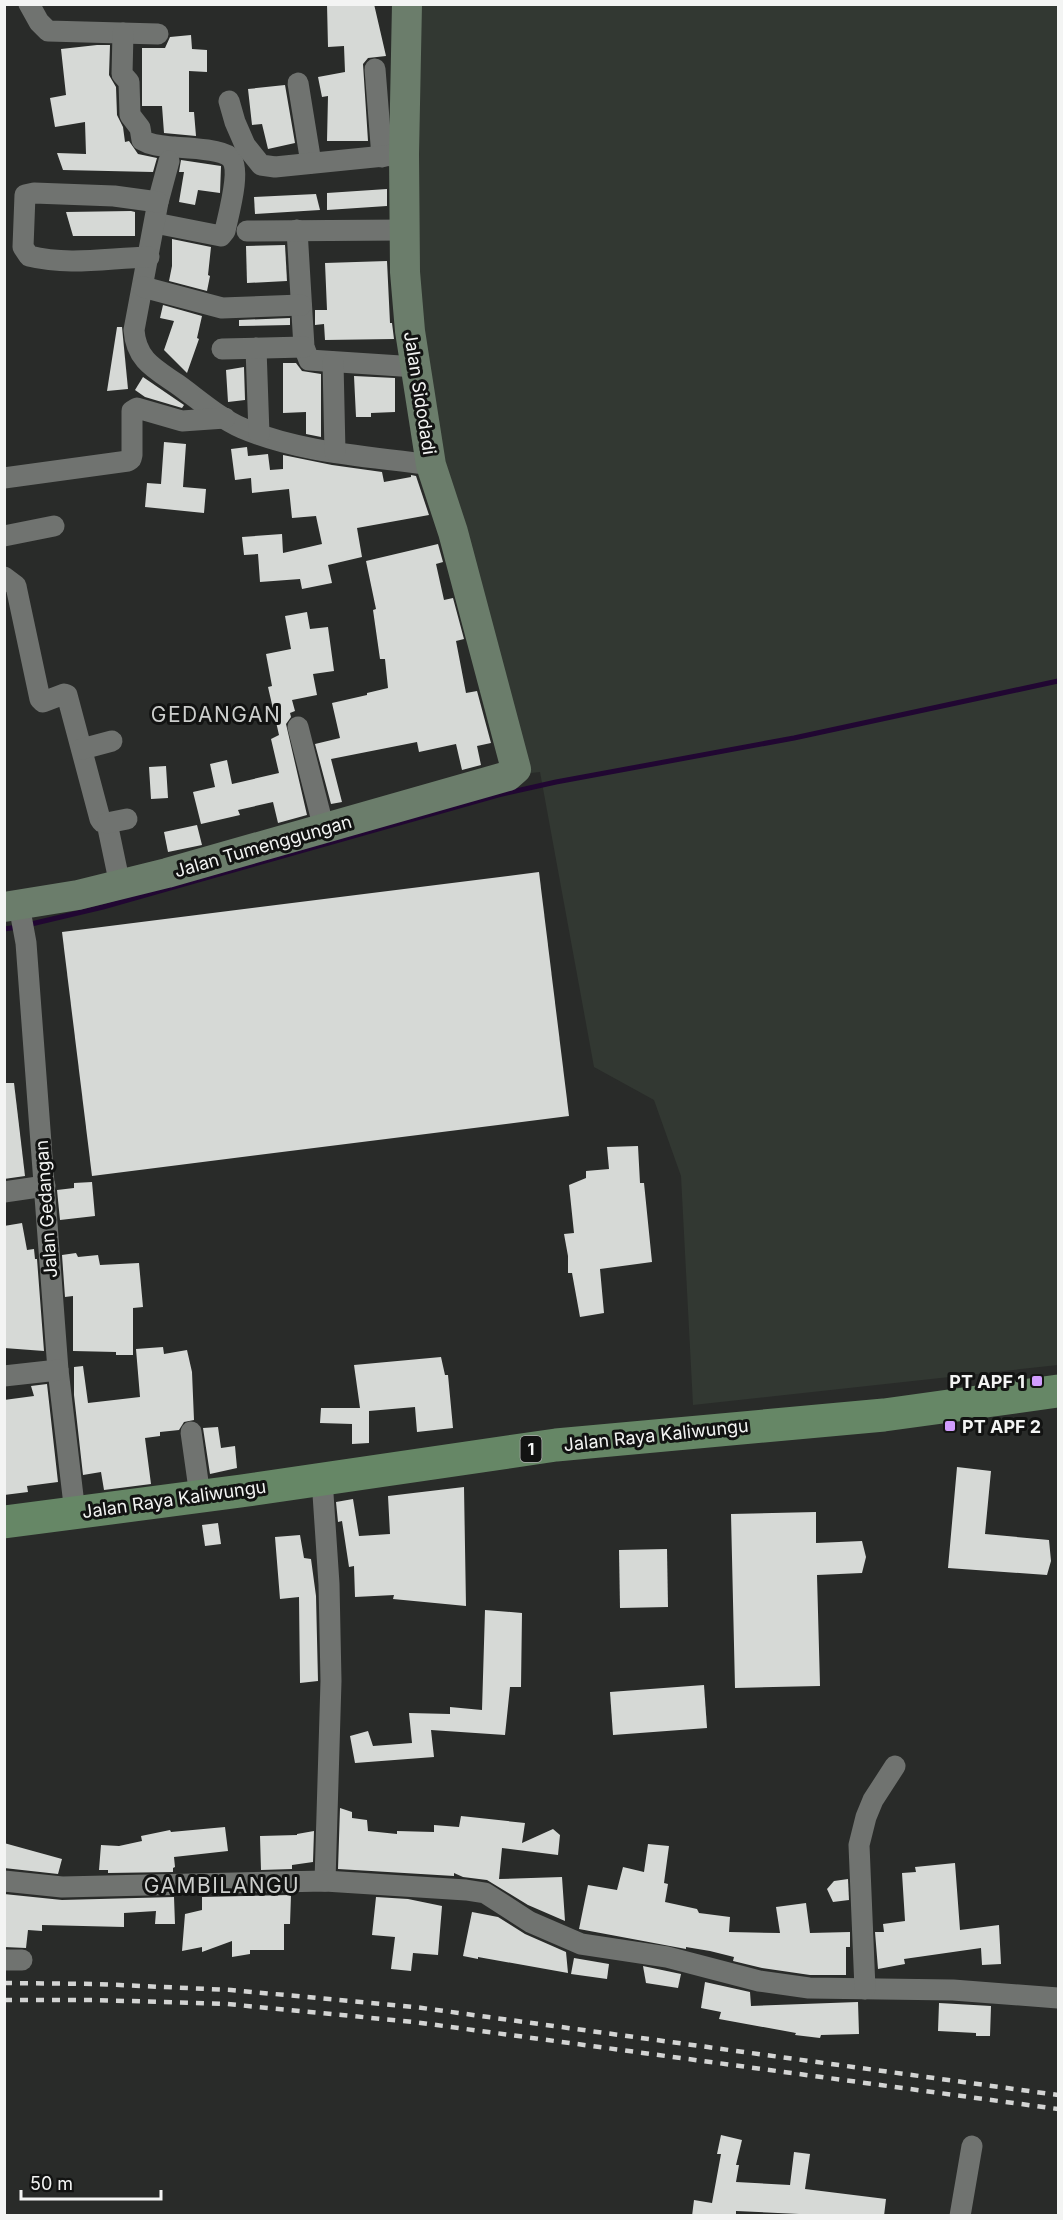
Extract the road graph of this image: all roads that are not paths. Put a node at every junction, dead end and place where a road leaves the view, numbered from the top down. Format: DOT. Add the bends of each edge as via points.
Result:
graph roads {
  1 [pos="29,4"];
  2 [pos="407,4"];
  3 [pos="123,33"];
  4 [pos="158,34"];
  5 [pos="375,69"];
  6 [pos="298,84"];
  7 [pos="229,101"];
  8 [pos="393,155"];
  9 [pos="169,161"];
  10 [pos="311,163"];
  11 [pos="158,202"];
  12 [pos="155,223"];
  13 [pos="297,230"];
  14 [pos="406,230"];
  15 [pos="247,231"];
  16 [pos="149,257"];
  17 [pos="143,287"];
  18 [pos="301,305"];
  19 [pos="304,347"];
  20 [pos="256,348"];
  21 [pos="222,349"];
  22 [pos="333,362"];
  23 [pos="416,367"];
  24 [pos="220,419"];
  25 [pos="259,434"];
  26 [pos="335,452"];
  27 [pos="431,465"];
  28 [pos="4,478"];
  29 [pos="54,526"];
  30 [pos="4,536"];
  31 [pos="4,577"];
  32 [pos="298,727"];
  33 [pos="112,741"];
  34 [pos="82,749"];
  35 [pos="516,769"];
  36 [pos="324,829"];
  37 [pos="120,885"];
  38 [pos="15,909"];
  39 [pos="45,1186"];
  40 [pos="4,1192"];
  41 [pos="58,1370"];
  42 [pos="4,1376"];
  43 [pos="1059,1391"];
  44 [pos="191,1432"];
  45 [pos="322,1479"];
  46 [pos="200,1496"];
  47 [pos="75,1513"];
  48 [pos="4,1522"];
  49 [pos="895,1766"];
  50 [pos="4,1881"];
  51 [pos="325,1881"];
  52 [pos="865,1989"];
  53 [pos="1059,1998"];
  54 [pos="972,2146"];
  55 [pos="960,2216"];
  1 -- 3 [label="street" via="48,31"];
  2 -- 8 [label="street, Jalan Sidodadi"];
  3 -- 4 [label="street"];
  3 -- 12 [label="street" via="122,74 129,82 130,115 140,128 142,140 156,146 223,154 230,157 236,174 221,236"];
  5 -- 8 [label="street"];
  6 -- 10 [label="street"];
  7 -- 10 [label="street" via="245,145 261,165"];
  8 -- 10 [label="street"];
  8 -- 14 [label="street, Jalan Sidodadi"];
  9 -- 11 [label="street"];
  11 -- 12 [label="street"];
  11 -- 16 [label="street" via="114,196 34,192 25,195 23,247 29,256 80,262"];
  12 -- 16 [label="street"];
  13 -- 14 [label="street"];
  13 -- 15 [label="street"];
  13 -- 18 [label="street"];
  14 -- 23 [label="street, Jalan Sidodadi" via="405,272"];
  16 -- 17 [label="street"];
  17 -- 18 [label="street" via="214,307"];
  17 -- 24 [label="street" via="134,330 141,356"];
  18 -- 19 [label="street"];
  19 -- 20 [label="street"];
  19 -- 22 [label="street" via="309,360"];
  20 -- 21 [label="street"];
  20 -- 25 [label="street"];
  22 -- 23 [label="street"];
  22 -- 26 [label="street"];
  23 -- 27 [label="street, Jalan Sidodadi"];
  24 -- 25 [label="street"];
  24 -- 28 [label="street" via="174,420 137,408 132,411 132,455 128,461"];
  25 -- 26 [label="street"];
  26 -- 27 [label="street"];
  27 -- 35 [label="street, Jalan Sidodadi" via="453,532"];
  29 -- 30 [label="street"];
  31 -- 34 [label="street" via="17,591 40,699 43,702 64,694"];
  32 -- 36 [label="street"];
  33 -- 34 [label="street"];
  34 -- 37 [label="street" via="100,819 117,821"];
  35 -- 36 [label="street, Jalan Tumenggungan" via="508,776"];
  36 -- 37 [label="street, Jalan Tumenggungan"];
  37 -- 38 [label="street, Jalan Tumenggungan"];
  38 -- 39 [label="street, Jalan Gedangan" via="26,943"];
  39 -- 40 [label="street"];
  39 -- 41 [label="street, Jalan Gedangan"];
  41 -- 42 [label="street"];
  41 -- 47 [label="street, Jalan Gedangan"];
  43 -- 45 [label="main road, Jalan Raya Kaliwungu / 1" via="884,1414 556,1445"];
  44 -- 46 [label="street"];
  45 -- 46 [label="main road, Jalan Raya Kaliwungu / 1"];
  45 -- 51 [label="street" via="331,1682"];
  46 -- 47 [label="main road, Jalan Raya Kaliwungu / 1"];
  47 -- 48 [label="main road, Jalan Raya Kaliwungu / 1"];
  49 -- 52 [label="street" via="873,1800 859,1845"];
  50 -- 51 [label="street" via="62,1887"];
  51 -- 52 [label="street" via="485,1893 530,1922 587,1946 632,1950 809,1989"];
  52 -- 53 [label="street" via="953,1990"];
  54 -- 55 [label="street"];
}
